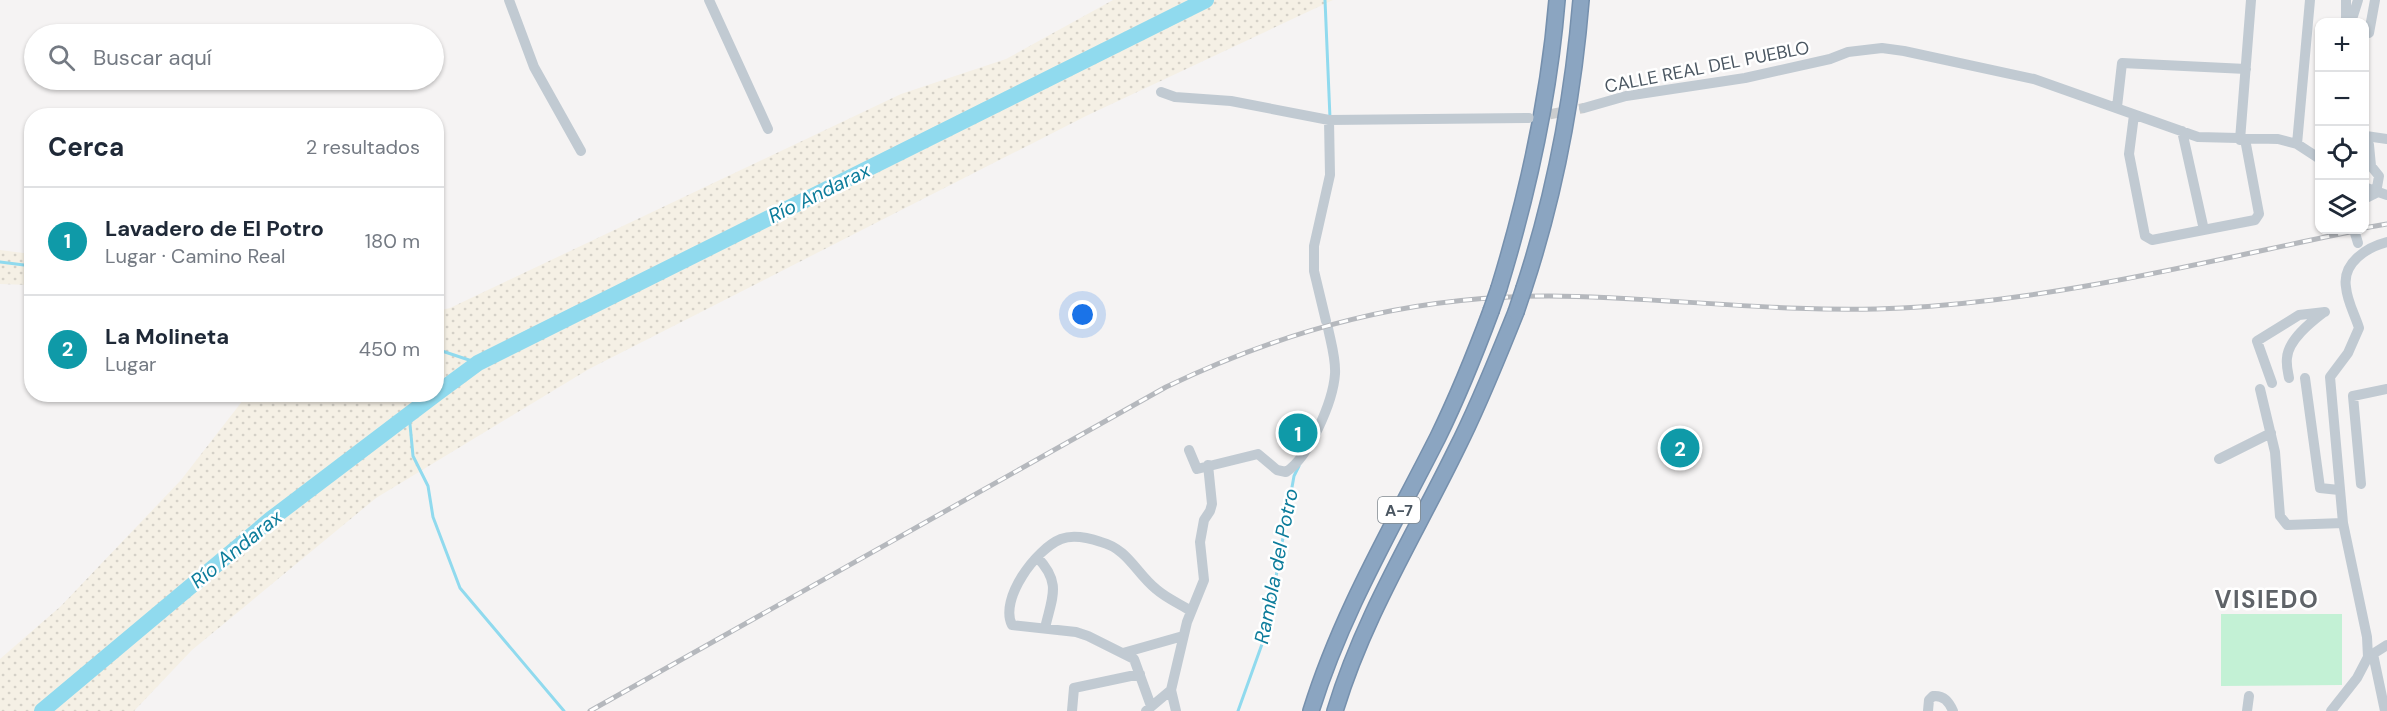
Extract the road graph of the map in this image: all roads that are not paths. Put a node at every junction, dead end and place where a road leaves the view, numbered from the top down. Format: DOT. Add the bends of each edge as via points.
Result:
graph roads {
  1 [pos="508,0"];
  2 [pos="709,0"];
  3 [pos="1557,0"];
  4 [pos="1581,0"];
  5 [pos="2252,0"];
  6 [pos="2310,0"];
  7 [pos="2346,0"];
  8 [pos="2358,0"];
  9 [pos="2375,0"];
  10 [pos="2346,18"];
  11 [pos="2351,18"];
  12 [pos="2369,33"];
  13 [pos="2246,69"];
  14 [pos="1161,92"];
  15 [pos="2117,107"];
  16 [pos="1584,108"];
  17 [pos="2134,115"];
  18 [pos="1529,118"];
  19 [pos="1329,120"];
  20 [pos="768,129"];
  21 [pos="2182,131"];
  22 [pos="2369,137"];
  23 [pos="2243,139"];
  24 [pos="2387,139"];
  25 [pos="2297,144"];
  26 [pos="581,151"];
  27 [pos="2315,156"];
  28 [pos="2369,160"];
  29 [pos="2381,194"];
  30 [pos="2204,230"];
  31 [pos="2355,234"];
  32 [pos="2387,242"];
  33 [pos="2359,249"];
  34 [pos="2289,378"];
  35 [pos="2305,378"];
  36 [pos="2272,383"];
  37 [pos="2260,389"];
  38 [pos="2387,389"];
  39 [pos="2271,433"];
  40 [pos="1189,450"];
  41 [pos="2219,459"];
  42 [pos="1208,465"];
  43 [pos="2361,484"];
  44 [pos="2339,490"];
  45 [pos="2343,523"];
  46 [pos="1037,557"];
  47 [pos="1191,611"];
  48 [pos="1046,628"];
  49 [pos="1183,636"];
  50 [pos="2387,645"];
  51 [pos="1123,653"];
  52 [pos="2371,656"];
  53 [pos="1140,674"];
  54 [pos="1343,685"];
  55 [pos="1171,690"];
  56 [pos="2249,696"];
  57 [pos="1148,709"];
  58 [pos="1072,711"];
  59 [pos="1176,711"];
  60 [pos="1311,711"];
  61 [pos="1335,711"];
  62 [pos="1343,711"];
  63 [pos="1928,711"];
  64 [pos="1953,711"];
  65 [pos="2247,711"];
  66 [pos="2331,711"];
  67 [pos="2385,711"];
  1 -- 26 [label="street" via="534,67"];
  2 -- 20 [label="street"];
  3 -- 60 [label="highway, A-7, bridge" via="1540,129 1522,211 1499,288 1438,437 1349,608"];
  4 -- 54 [label="highway, A-7, bridge" via="1564,134 1543,227 1516,312 1461,441 1375,610"];
  5 -- 13 [label="street"];
  6 -- 25 [label="street"];
  7 -- 10 [label="street"];
  8 -- 11 [label="street"];
  9 -- 12 [label="street"];
  13 -- 15 [label="street" via="2122,63"];
  13 -- 23 [label="street"];
  14 -- 19 [label="street"];
  15 -- 16 [label="street, CALLE REAL DEL PUEBLO" via="2034,79 1882,48 1848,52 1745,78 1626,96"];
  15 -- 17 [label="street, CALLE REAL DEL PUEBLO"];
  17 -- 21 [label="street, CALLE REAL DEL PUEBLO"];
  17 -- 30 [label="street" via="2128,154 2145,236 2152,240"];
  18 -- 19 [label="street"];
  19 -- 42 [label="street" via="1330,175 1314,246 1314,271 1335,375 1320,426 1296,466 1286,472 1277,470 1258,454"];
  21 -- 23 [label="street, CALLE REAL DEL PUEBLO" via="2198,137"];
  21 -- 30 [label="street"];
  22 -- 24 [label="street"];
  23 -- 25 [label="street, CALLE REAL DEL PUEBLO"];
  23 -- 30 [label="street" via="2259,214 2255,220"];
  25 -- 27 [label="street, CALLE REAL DEL PUEBLO"];
  28 -- 29 [label="street" via="2379,176"];
  31 -- 33 [label="street, bridge"];
  32 -- 33 [label="street"];
  33 -- 44 [label="street" via="2345,283 2359,328 2348,353 2330,377"];
  34 -- 36 [label="street" via="2290,347 2325,312 2299,315 2258,341"];
  35 -- 44 [label="street" via="2320,488"];
  37 -- 39 [label="street"];
  38 -- 43 [label="street" via="2353,396"];
  39 -- 41 [label="street"];
  39 -- 45 [label="street" via="2280,516 2288,525"];
  40 -- 42 [label="street" via="1197,468"];
  42 -- 47 [label="street" via="1212,504 1200,542 1204,580"];
  44 -- 45 [label="street"];
  45 -- 52 [label="street"];
  46 -- 47 [label="street" via="1049,546 1070,537 1117,547 1155,589"];
  46 -- 48 [label="street" via="1053,579"];
  46 -- 48 [label="street" via="1025,569 1008,618 1012,625"];
  47 -- 49 [label="street"];
  48 -- 51 [label="street" via="1088,636"];
  49 -- 51 [label="street"];
  49 -- 55 [label="street"];
  50 -- 52 [label="street"];
  51 -- 53 [label="street" via="1134,659"];
  52 -- 66 [label="street"];
  52 -- 67 [label="street"];
  53 -- 57 [label="street"];
  53 -- 58 [label="street" via="1074,688"];
  54 -- 61 [label="highway, A-7"];
  54 -- 62 [label="highway"];
  55 -- 57 [label="street"];
  55 -- 59 [label="street"];
  56 -- 65 [label="street"];
  63 -- 64 [label="street" via="1929,700 1934,696 1945,699"];
}
